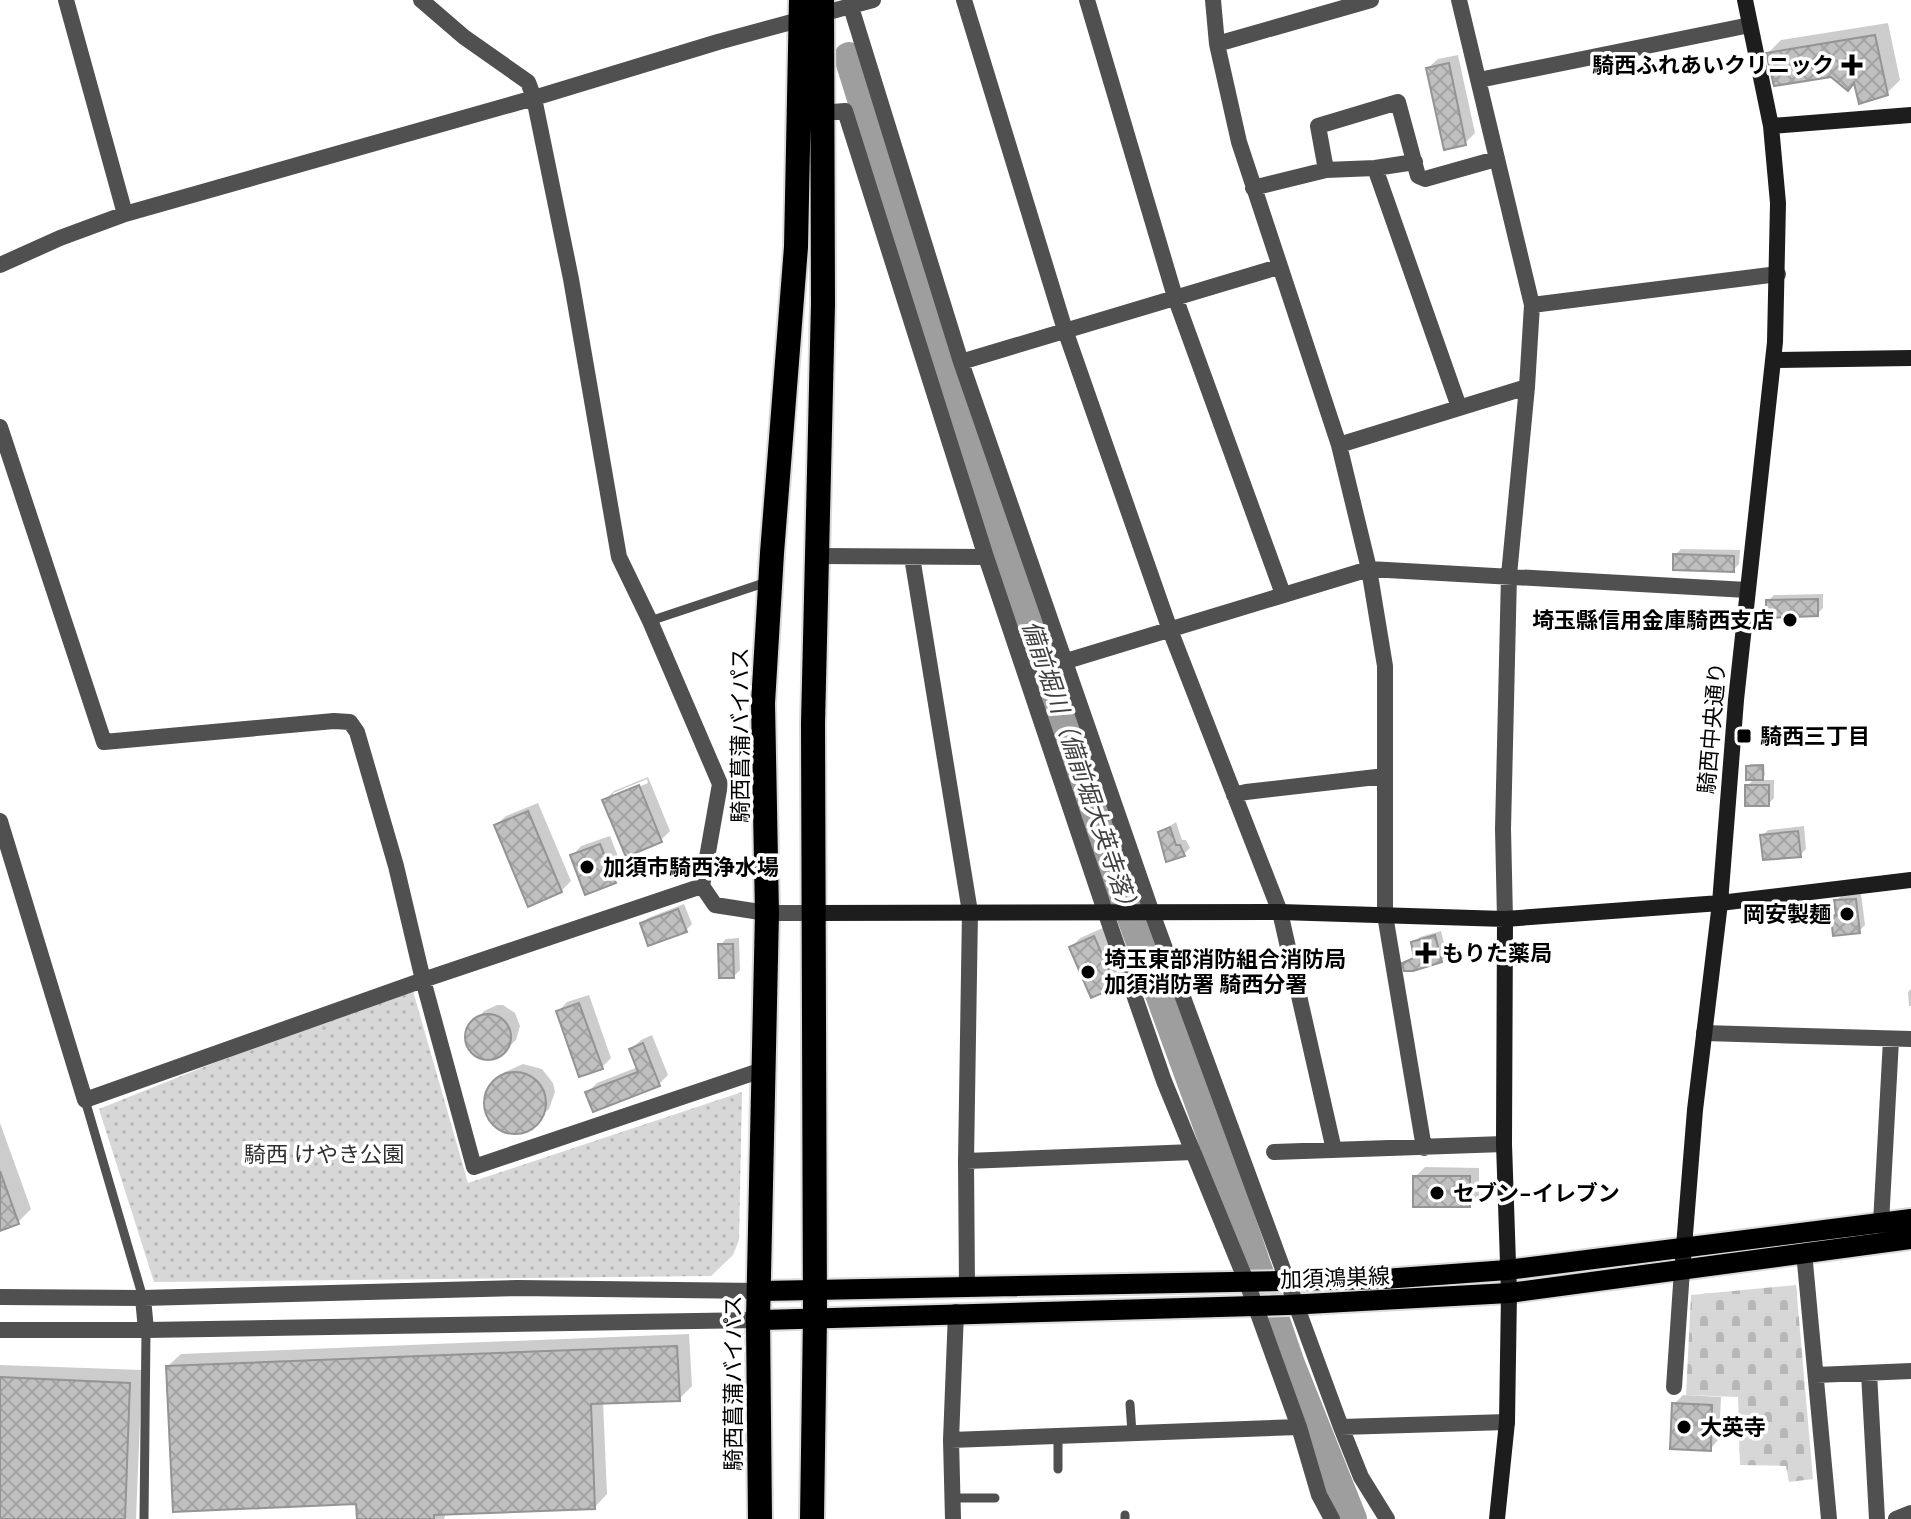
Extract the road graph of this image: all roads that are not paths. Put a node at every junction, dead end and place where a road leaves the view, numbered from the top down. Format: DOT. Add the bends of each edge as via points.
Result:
graph roads {
  1 [pos="66,0"];
  2 [pos="421,0"];
  3 [pos="873,0"];
  4 [pos="964,0"];
  5 [pos="1087,0"];
  6 [pos="1213,0"];
  7 [pos="1371,0"];
  8 [pos="1459,0"];
  9 [pos="1745,0"];
  10 [pos="851,7"];
  11 [pos="812,9"];
  12 [pos="1750,25"];
  13 [pos="1217,44"];
  14 [pos="1479,80"];
  15 [pos="534,98"];
  16 [pos="820,113"];
  17 [pos="1911,115"];
  18 [pos="1771,126"];
  19 [pos="1496,159"];
  20 [pos="1415,162"];
  21 [pos="1375,168"];
  22 [pos="1326,170"];
  23 [pos="1253,188"];
  24 [pos="125,214"];
  25 [pos="0,265"];
  26 [pos="1278,267"];
  27 [pos="1778,274"];
  28 [pos="1175,297"];
  29 [pos="1532,305"];
  30 [pos="1065,330"];
  31 [pos="1911,358"];
  32 [pos="1773,360"];
  33 [pos="961,362"];
  34 [pos="1527,387"];
  35 [pos="1459,407"];
  36 [pos="0,427"];
  37 [pos="1339,445"];
  38 [pos="818,556"];
  39 [pos="912,557"];
  40 [pos="986,557"];
  41 [pos="1369,569"];
  42 [pos="1509,575"];
  43 [pos="770,581"];
  44 [pos="1747,590"];
  45 [pos="1283,594"];
  46 [pos="650,621"];
  47 [pos="1170,630"];
  48 [pos="1062,662"];
  49 [pos="1029,673"];
  50 [pos="1385,776"];
  51 [pos="1234,795"];
  52 [pos="0,821"];
  53 [pos="3,845"];
  54 [pos="1911,880"];
  55 [pos="702,886"];
  56 [pos="1720,903"];
  57 [pos="970,912"];
  58 [pos="1280,912"];
  59 [pos="767,913"];
  60 [pos="813,913"];
  61 [pos="1148,913"];
  62 [pos="1106,914"];
  63 [pos="1385,915"];
  64 [pos="1505,919"];
  65 [pos="423,980"];
  66 [pos="1704,1033"];
  67 [pos="1911,1039"];
  68 [pos="1891,1040"];
  69 [pos="762,1070"];
  70 [pos="85,1100"];
  71 [pos="1504,1144"];
  72 [pos="1424,1148"];
  73 [pos="1334,1150"];
  74 [pos="1193,1152"];
  75 [pos="1274,1152"];
  76 [pos="966,1161"];
  77 [pos="1911,1219"];
  78 [pos="1881,1223"];
  79 [pos="1911,1239"];
  80 [pos="1683,1247"];
  81 [pos="1804,1252"];
  82 [pos="1507,1270"];
  83 [pos="1682,1270"];
  84 [pos="1284,1281"];
  85 [pos="1247,1283"];
  86 [pos="967,1287"];
  87 [pos="759,1291"];
  88 [pos="815,1291"];
  89 [pos="1509,1293"];
  90 [pos="0,1297"];
  91 [pos="143,1298"];
  92 [pos="1254,1304"];
  93 [pos="1292,1304"];
  94 [pos="956,1312"];
  95 [pos="815,1317"];
  96 [pos="758,1320"];
  97 [pos="0,1330"];
  98 [pos="146,1330"];
  99 [pos="1911,1371"];
  100 [pos="1869,1373"];
  101 [pos="1816,1375"];
  102 [pos="1674,1387"];
  103 [pos="1130,1404"];
  104 [pos="1507,1422"];
  105 [pos="1299,1427"];
  106 [pos="1341,1427"];
  107 [pos="1132,1433"];
  108 [pos="1058,1436"];
  109 [pos="951,1440"];
  110 [pos="1058,1469"];
  111 [pos="952,1498"];
  112 [pos="995,1498"];
  113 [pos="1911,1513"];
  114 [pos="144,1519"];
  115 [pos="760,1519"];
  116 [pos="812,1519"];
  117 [pos="953,1519"];
  118 [pos="1332,1519"];
  119 [pos="1387,1519"];
  120 [pos="1497,1519"];
  121 [pos="1829,1519"];
  122 [pos="1877,1519"];
  123 [pos="1896,1519"];
  1 -- 24 [label="street"];
  2 -- 15 [label="street" via="528,82"];
  3 -- 10 [label="street"];
  4 -- 30 [label="street"];
  5 -- 28 [label="street"];
  6 -- 13 [label="street"];
  7 -- 13 [label="street"];
  8 -- 14 [label="street"];
  9 -- 12 [label="street, 騎西中央通り"];
  10 -- 11 [label="street"];
  10 -- 33 [label="street"];
  11 -- 15 [label="street"];
  11 -- 16 [label="highway"];
  11 -- 43 [label="highway, 騎西菖蒲バイパス"];
  12 -- 14 [label="street"];
  12 -- 18 [label="street, 騎西中央通り"];
  13 -- 23 [label="street"];
  14 -- 19 [label="street"];
  15 -- 24 [label="street"];
  15 -- 46 [label="street" via="619,557"];
  16 -- 38 [label="highway"];
  16 -- 40 [label="street" via="845,111"];
  17 -- 18 [label="street"];
  18 -- 27 [label="street, 騎西中央通り"];
  19 -- 20 [label="street" via="1425,179 1418,176"];
  19 -- 29 [label="street"];
  20 -- 21 [label="street"];
  20 -- 22 [label="street" via="1398,102 1318,126"];
  21 -- 22 [label="street"];
  21 -- 35 [label="street"];
  22 -- 23 [label="street"];
  23 -- 26 [label="street"];
  24 -- 25 [label="street"];
  26 -- 28 [label="street"];
  26 -- 37 [label="street"];
  27 -- 29 [label="street"];
  27 -- 32 [label="street, 騎西中央通り"];
  28 -- 30 [label="street"];
  28 -- 45 [label="street"];
  29 -- 34 [label="street"];
  30 -- 33 [label="street"];
  30 -- 47 [label="street"];
  31 -- 32 [label="street"];
  32 -- 44 [label="street, 騎西中央通り"];
  33 -- 48 [label="street"];
  34 -- 35 [label="street"];
  34 -- 42 [label="street"];
  35 -- 37 [label="street"];
  36 -- 65 [label="street" via="104,742 350,722 363,746"];
  37 -- 41 [label="street"];
  38 -- 39 [label="street"];
  38 -- 60 [label="highway"];
  39 -- 40 [label="street"];
  39 -- 57 [label="street"];
  40 -- 49 [label="street"];
  41 -- 42 [label="street"];
  41 -- 45 [label="street"];
  41 -- 50 [label="street" via="1385,666"];
  42 -- 44 [label="street"];
  42 -- 64 [label="street"];
  43 -- 46 [label="lane"];
  43 -- 59 [label="highway, 騎西菖蒲バイパス" via="763,703"];
  44 -- 56 [label="street, 騎西中央通り"];
  45 -- 47 [label="street"];
  46 -- 55 [label="street" via="720,784"];
  47 -- 48 [label="street"];
  47 -- 51 [label="street"];
  48 -- 49 [label="street"];
  48 -- 61 [label="street"];
  49 -- 62 [label="street"];
  50 -- 51 [label="street"];
  50 -- 63 [label="street"];
  51 -- 58 [label="street"];
  52 -- 53 [label="street"];
  53 -- 70 [label="street"];
  54 -- 56 [label="street"];
  55 -- 59 [label="street" via="715,905"];
  55 -- 65 [label="street"];
  56 -- 64 [label="street"];
  56 -- 66 [label="street, 騎西中央通り"];
  57 -- 60 [label="street"];
  57 -- 62 [label="street"];
  57 -- 76 [label="street"];
  58 -- 61 [label="street"];
  58 -- 63 [label="street"];
  58 -- 73 [label="street"];
  59 -- 60 [label="street"];
  59 -- 69 [label="highway, 騎西菖蒲バイパス"];
  60 -- 88 [label="highway"];
  61 -- 62 [label="street"];
  61 -- 84 [label="street"];
  62 -- 74 [label="street"];
  63 -- 64 [label="street"];
  63 -- 72 [label="street"];
  64 -- 71 [label="street"];
  65 -- 69 [label="street" via="474,1167"];
  65 -- 70 [label="street"];
  66 -- 68 [label="street"];
  66 -- 80 [label="street, 騎西中央通り"];
  67 -- 68 [label="street"];
  68 -- 78 [label="street"];
  69 -- 87 [label="highway, 騎西菖蒲バイパス"];
  70 -- 91 [label="lane"];
  71 -- 72 [label="street"];
  71 -- 82 [label="street"];
  72 -- 73 [label="street"];
  73 -- 75 [label="street"];
  74 -- 76 [label="street"];
  74 -- 85 [label="street"];
  76 -- 86 [label="street"];
  77 -- 78 [label="main road, 加須鴻巣線"];
  78 -- 80 [label="main road, 加須鴻巣線"];
  79 -- 81 [label="main road, 加須鴻巣線"];
  80 -- 82 [label="main road, 加須鴻巣線"];
  80 -- 83 [label="street, 騎西中央通り"];
  81 -- 83 [label="main road, 加須鴻巣線"];
  81 -- 101 [label="street"];
  82 -- 84 [label="main road, 加須鴻巣線"];
  82 -- 89 [label="street"];
  83 -- 89 [label="main road, 加須鴻巣線"];
  83 -- 102 [label="street"];
  84 -- 85 [label="main road, 加須鴻巣線"];
  84 -- 93 [label="street"];
  85 -- 86 [label="main road, 加須鴻巣線"];
  85 -- 92 [label="street"];
  86 -- 88 [label="main road, 加須鴻巣線"];
  87 -- 88 [label="main road, 加須鴻巣線"];
  87 -- 91 [label="street" via="517,1288"];
  87 -- 96 [label="highway, 騎西菖蒲バイパス"];
  88 -- 95 [label="highway"];
  89 -- 93 [label="main road, 加須鴻巣線"];
  89 -- 104 [label="street"];
  90 -- 91 [label="street"];
  91 -- 98 [label="street"];
  92 -- 93 [label="main road, 加須鴻巣線"];
  92 -- 94 [label="main road, 加須鴻巣線"];
  92 -- 105 [label="street"];
  93 -- 106 [label="street"];
  94 -- 95 [label="main road, 加須鴻巣線"];
  94 -- 109 [label="street"];
  95 -- 96 [label="main road, 加須鴻巣線"];
  95 -- 116 [label="highway"];
  96 -- 98 [label="street"];
  96 -- 115 [label="highway, 騎西菖蒲バイパス"];
  97 -- 98 [label="street"];
  98 -- 114 [label="lane"];
  99 -- 100 [label="street"];
  100 -- 101 [label="street"];
  100 -- 122 [label="street"];
  101 -- 121 [label="street"];
  103 -- 107 [label="lane"];
  104 -- 106 [label="street"];
  104 -- 120 [label="street"];
  105 -- 107 [label="street"];
  105 -- 118 [label="street" via="1319,1495"];
  106 -- 119 [label="street" via="1361,1477"];
  107 -- 108 [label="street"];
  108 -- 109 [label="street"];
  108 -- 110 [label="lane"];
  109 -- 111 [label="street"];
  111 -- 112 [label="lane"];
  111 -- 117 [label="street"];
  113 -- 123 [label="street"];
}
